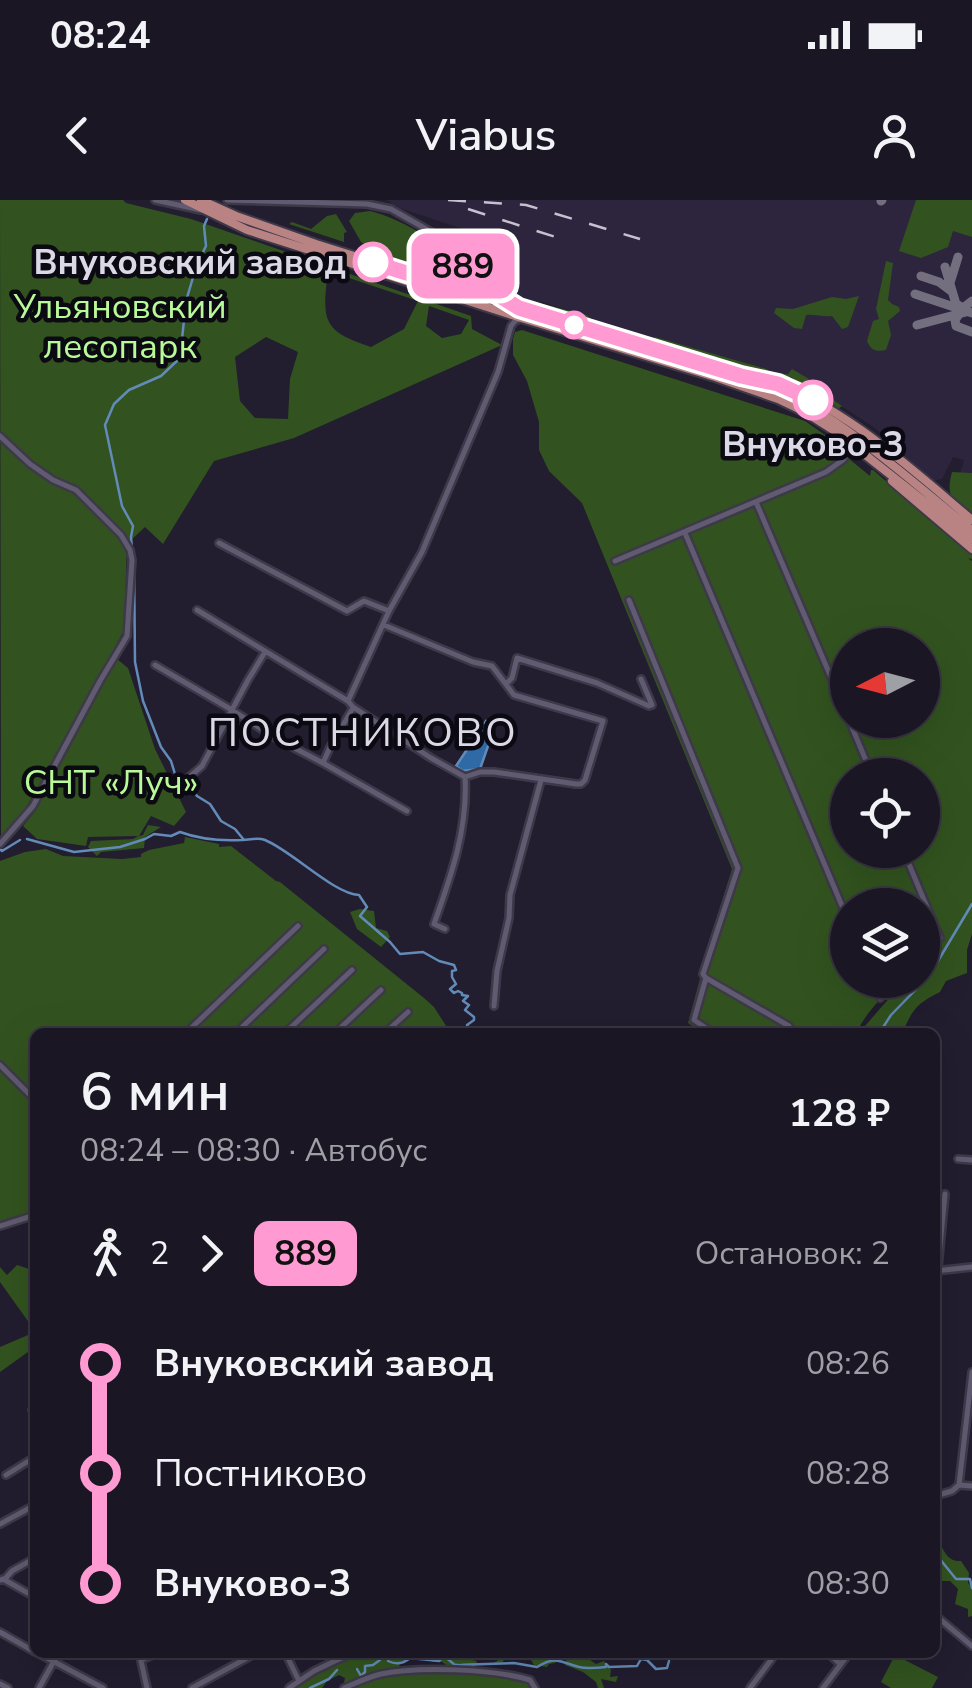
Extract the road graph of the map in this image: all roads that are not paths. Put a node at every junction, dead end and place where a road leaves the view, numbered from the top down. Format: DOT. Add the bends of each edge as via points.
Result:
graph roads {
  1 [pos="155,200"];
  2 [pos="184,200"];
  3 [pos="201,200"];
  4 [pos="228,200"];
  5 [pos="332,202"];
  6 [pos="203,211"];
  7 [pos="452,251"];
  8 [pos="429,280"];
  9 [pos="519,308"];
  10 [pos="503,312"];
  11 [pos="525,319"];
  12 [pos="511,326"];
  13 [pos="741,376"];
  14 [pos="0,436"];
  15 [pos="854,444"];
  16 [pos="866,455"];
  17 [pos="756,502"];
  18 [pos="935,505"];
  19 [pos="972,520"];
  20 [pos="972,530"];
  21 [pos="684,533"];
  22 [pos="972,539"];
  23 [pos="219,543"];
  24 [pos="972,549"];
  25 [pos="615,561"];
  26 [pos="628,600"];
  27 [pos="197,610"];
  28 [pos="390,611"];
  29 [pos="384,625"];
  30 [pos="265,652"];
  31 [pos="155,665"];
  32 [pos="830,676"];
  33 [pos="642,679"];
  34 [pos="507,684"];
  35 [pos="351,704"];
  36 [pos="232,710"];
  37 [pos="323,762"];
  38 [pos="465,777"];
  39 [pos="540,780"];
  40 [pos="183,783"];
  41 [pos="407,812"];
  42 [pos="0,844"];
  43 [pos="834,888"];
  44 [pos="298,926"];
  45 [pos="445,928"];
  46 [pos="324,950"];
  47 [pos="352,970"];
  48 [pos="706,978"];
  49 [pos="381,990"];
  50 [pos="494,1006"];
  51 [pos="408,1012"];
  52 [pos="190,1028"];
  53 [pos="241,1028"];
  54 [pos="290,1028"];
  55 [pos="340,1028"];
  56 [pos="390,1028"];
  57 [pos="706,1028"];
  58 [pos="790,1028"];
  59 [pos="0,1065"];
  60 [pos="30,1095"];
  61 [pos="958,1158"];
  62 [pos="972,1160"];
  63 [pos="945,1194"];
  64 [pos="30,1217"];
  65 [pos="0,1226"];
  66 [pos="940,1242"];
  67 [pos="972,1267"];
  68 [pos="940,1271"];
  69 [pos="972,1372"];
  70 [pos="30,1459"];
  71 [pos="6,1475"];
  72 [pos="959,1486"];
  73 [pos="972,1486"];
  74 [pos="940,1495"];
  75 [pos="30,1508"];
  76 [pos="0,1524"];
  77 [pos="30,1561"];
  78 [pos="2,1579"];
  79 [pos="30,1594"];
  80 [pos="940,1619"];
  81 [pos="0,1632"];
  82 [pos="972,1646"];
  83 [pos="30,1649"];
  84 [pos="47,1658"];
  85 [pos="56,1658"];
  86 [pos="139,1658"];
  87 [pos="247,1658"];
  88 [pos="287,1658"];
  89 [pos="342,1658"];
  90 [pos="772,1658"];
  91 [pos="833,1658"];
  92 [pos="846,1658"];
  93 [pos="54,1662"];
  94 [pos="841,1665"];
  95 [pos="298,1680"];
  96 [pos="0,1684"];
  97 [pos="534,1685"];
  98 [pos="8,1688"];
  99 [pos="40,1688"];
  100 [pos="102,1688"];
  101 [pos="147,1688"];
  102 [pos="192,1688"];
  103 [pos="289,1688"];
  104 [pos="344,1688"];
  105 [pos="750,1688"];
  106 [pos="823,1688"];
  1 -- 6 [label="street"];
  2 -- 6 [label="main road"];
  3 -- 8 [label="main road"];
  4 -- 5 [label="street"];
  5 -- 7 [label="street" via="393,210"];
  6 -- 10 [label="main road"];
  7 -- 8 [label="street" via="463,266 461,278"];
  7 -- 9 [label="street" via="490,290"];
  8 -- 9 [label="main road"];
  9 -- 13 [label="main road"];
  10 -- 11 [label="main road"];
  10 -- 12 [label="street"];
  11 -- 12 [label="street"];
  11 -- 15 [label="main road" via="778,399"];
  12 -- 28 [label="street" via="462,458"];
  13 -- 18 [label="main road" via="824,414"];
  13 -- 19 [label="main road" via="788,387 840,416"];
  14 -- 42 [label="street" via="30,464 76,490 121,534 132,560 128,636 32,806"];
  15 -- 16 [label="main road"];
  15 -- 17 [label="street" via="826,472"];
  16 -- 18 [label="main road"];
  16 -- 24 [label="main road"];
  17 -- 21 [label="street"];
  17 -- 32 [label="street"];
  18 -- 20 [label="main road"];
  18 -- 22 [label="main road"];
  21 -- 25 [label="street"];
  21 -- 43 [label="street"];
  23 -- 28 [label="street" via="347,611 364,600"];
  26 -- 48 [label="street" via="738,868"];
  27 -- 30 [label="street"];
  28 -- 29 [label="street"];
  29 -- 34 [label="street" via="492,666"];
  29 -- 35 [label="street"];
  30 -- 35 [label="street"];
  30 -- 36 [label="street"];
  31 -- 36 [label="street"];
  33 -- 34 [label="street" via="652,705 518,658"];
  34 -- 39 [label="street" via="514,695 603,721 581,784"];
  35 -- 37 [label="street"];
  35 -- 38 [label="street"];
  36 -- 37 [label="street"];
  36 -- 40 [label="street" via="202,766"];
  37 -- 41 [label="street"];
  38 -- 39 [label="street" via="494,772"];
  38 -- 45 [label="street" via="460,839 434,924"];
  39 -- 50 [label="street" via="510,895"];
  44 -- 52 [label="street"];
  46 -- 53 [label="street"];
  47 -- 54 [label="street"];
  48 -- 57 [label="street" via="694,1020"];
  48 -- 58 [label="street"];
  49 -- 55 [label="street"];
  51 -- 56 [label="street"];
  59 -- 60 [label="street"];
  61 -- 62 [label="street"];
  63 -- 66 [label="street"];
  64 -- 65 [label="street"];
  67 -- 68 [label="street"];
  69 -- 72 [label="street"];
  70 -- 71 [label="street"];
  72 -- 73 [label="street"];
  72 -- 74 [label="street"];
  75 -- 76 [label="street"];
  77 -- 78 [label="street"];
  78 -- 79 [label="street"];
  80 -- 82 [label="street"];
  81 -- 83 [label="street"];
  84 -- 93 [label="street"];
  85 -- 93 [label="street"];
  86 -- 101 [label="street"];
  87 -- 102 [label="street"];
  88 -- 95 [label="street"];
  89 -- 95 [label="street"];
  90 -- 105 [label="street"];
  91 -- 94 [label="street"];
  92 -- 94 [label="street"];
  93 -- 99 [label="street"];
  93 -- 100 [label="street"];
  94 -- 106 [label="street"];
  95 -- 103 [label="street"];
  96 -- 98 [label="street"];
  97 -- 104 [label="street" via="506,1674 400,1671"];
}
